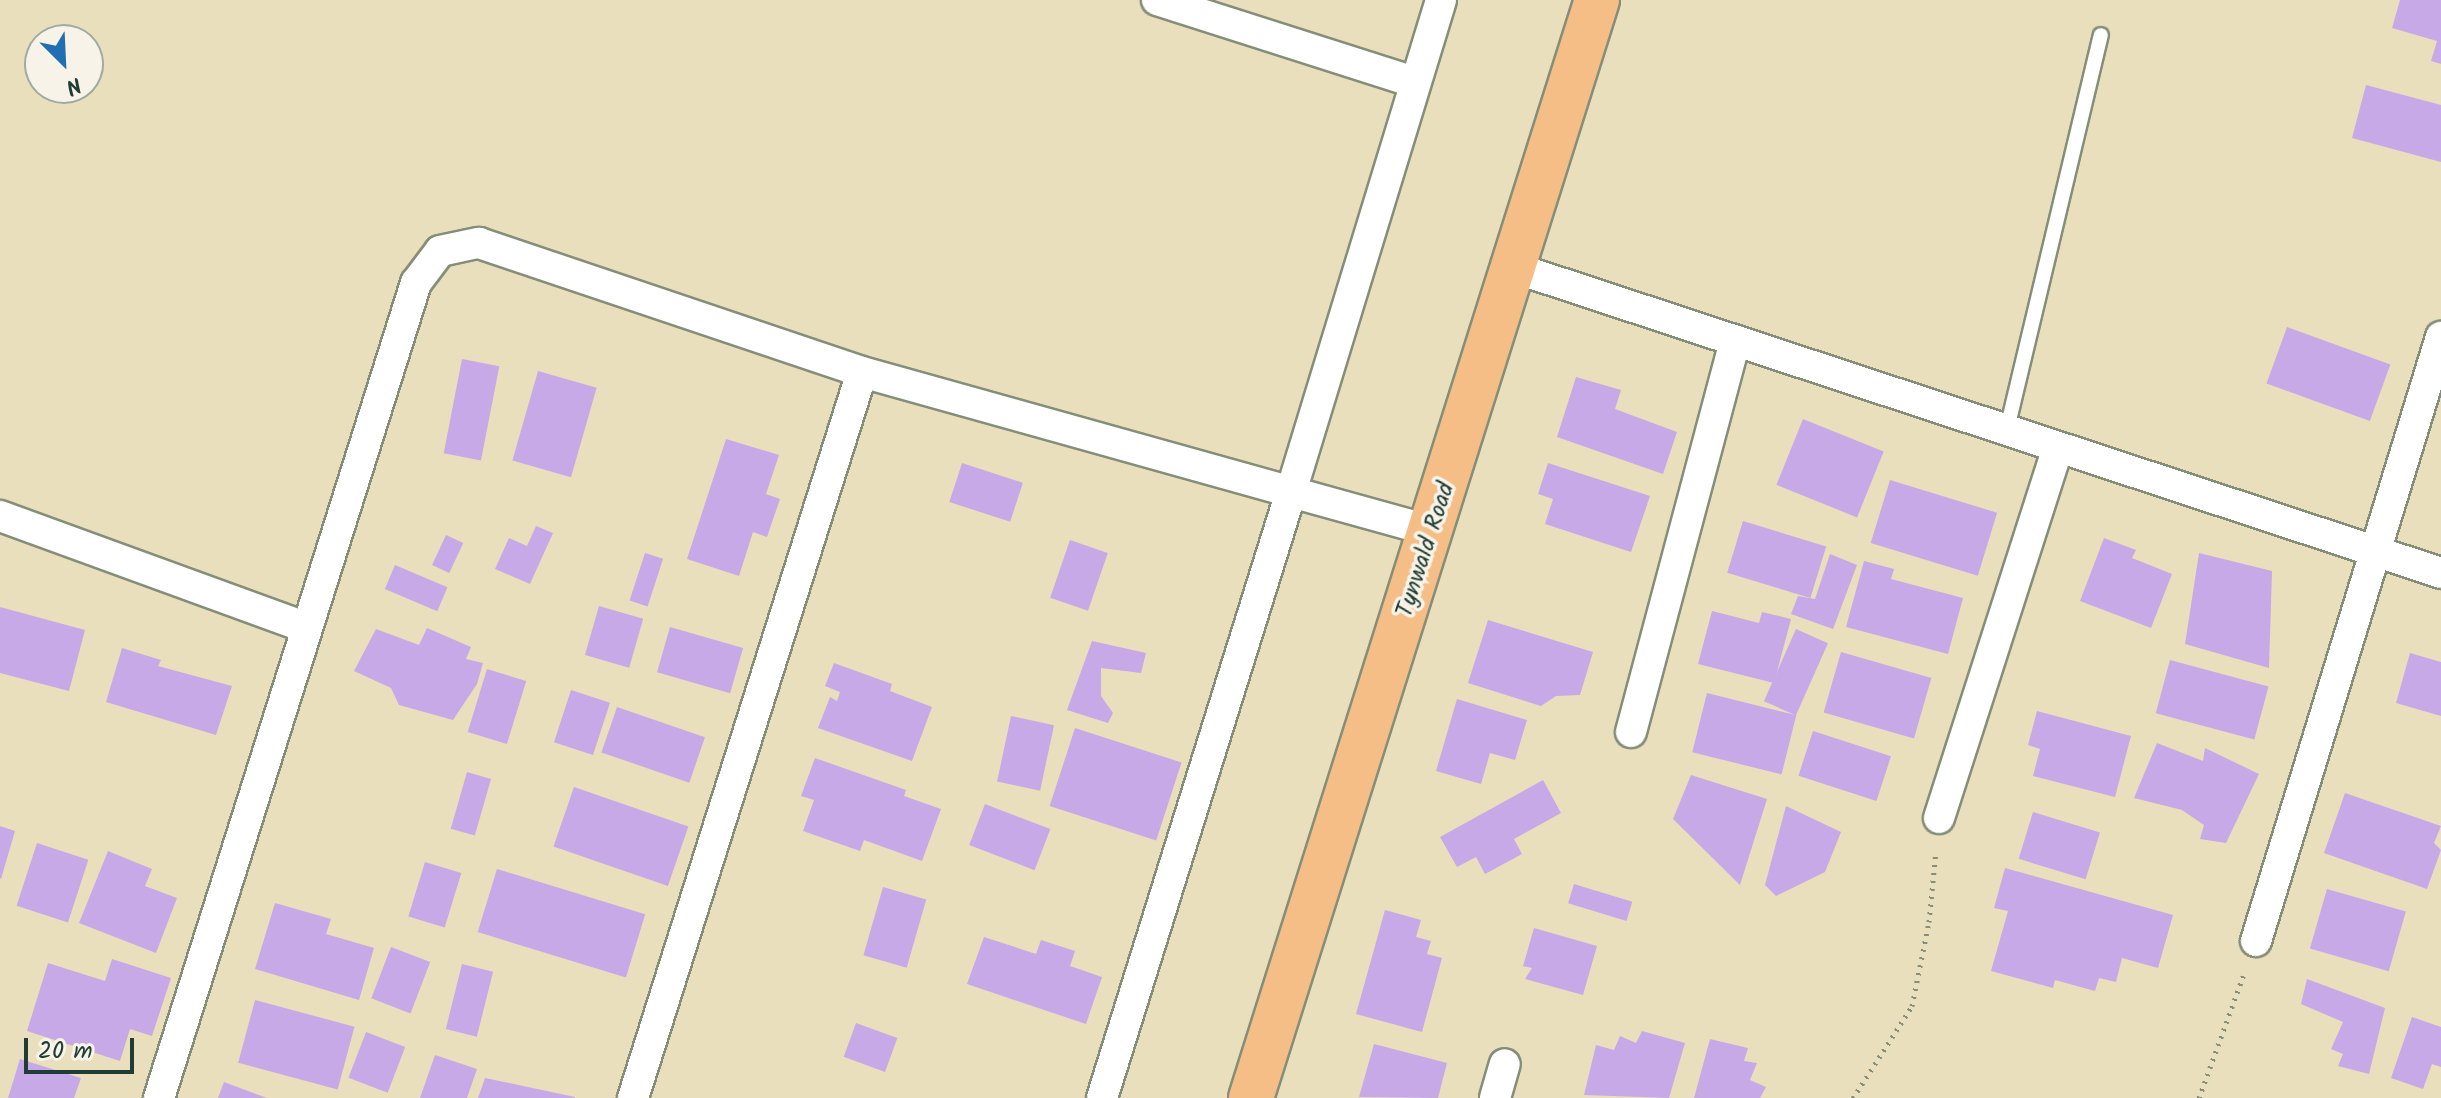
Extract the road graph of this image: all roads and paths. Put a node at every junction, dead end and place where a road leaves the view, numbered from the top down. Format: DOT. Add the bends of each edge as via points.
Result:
graph roads {
  1 [pos="1157,0"];
  2 [pos="1441,0"];
  3 [pos="1597,0"];
  4 [pos="2101,35"];
  5 [pos="1414,82"];
  6 [pos="1515,268"];
  7 [pos="2441,337"];
  8 [pos="1735,341"];
  9 [pos="862,372"];
  10 [pos="2006,434"];
  11 [pos="2057,451"];
  12 [pos="1291,492"];
  13 [pos="0,516"];
  14 [pos="1432,531"];
  15 [pos="2371,555"];
  16 [pos="2441,573"];
  17 [pos="305,627"];
  18 [pos="1631,732"];
  19 [pos="1939,818"];
  20 [pos="2256,941"];
  21 [pos="1505,1064"];
  22 [pos="159,1098"];
  23 [pos="633,1098"];
  24 [pos="1102,1098"];
  25 [pos="1251,1098"];
  26 [pos="1495,1098"];
  27 [pos="1853,1098"];
  28 [pos="2199,1098"];
  1 -- 5 [label="street"];
  2 -- 5 [label="street"];
  3 -- 6 [label="main road, Tynwald Road"];
  4 -- 10 [label="lane"];
  5 -- 12 [label="street"];
  6 -- 8 [label="street"];
  6 -- 14 [label="main road, Tynwald Road"];
  7 -- 15 [label="street"];
  8 -- 10 [label="street"];
  8 -- 18 [label="street"];
  9 -- 12 [label="street"];
  9 -- 17 [label="street" via="479,243 440,251 416,283"];
  9 -- 23 [label="street"];
  10 -- 11 [label="street"];
  11 -- 15 [label="street"];
  11 -- 19 [label="street"];
  12 -- 14 [label="street"];
  12 -- 24 [label="street"];
  13 -- 17 [label="street"];
  14 -- 25 [label="main road, Tynwald Road"];
  15 -- 16 [label="street"];
  15 -- 20 [label="street"];
  17 -- 22 [label="street"];
  19 -- 27 [label="path" via="1929,922 1912,1006"];
  20 -- 28 [label="path"];
  21 -- 26 [label="street"];
}
